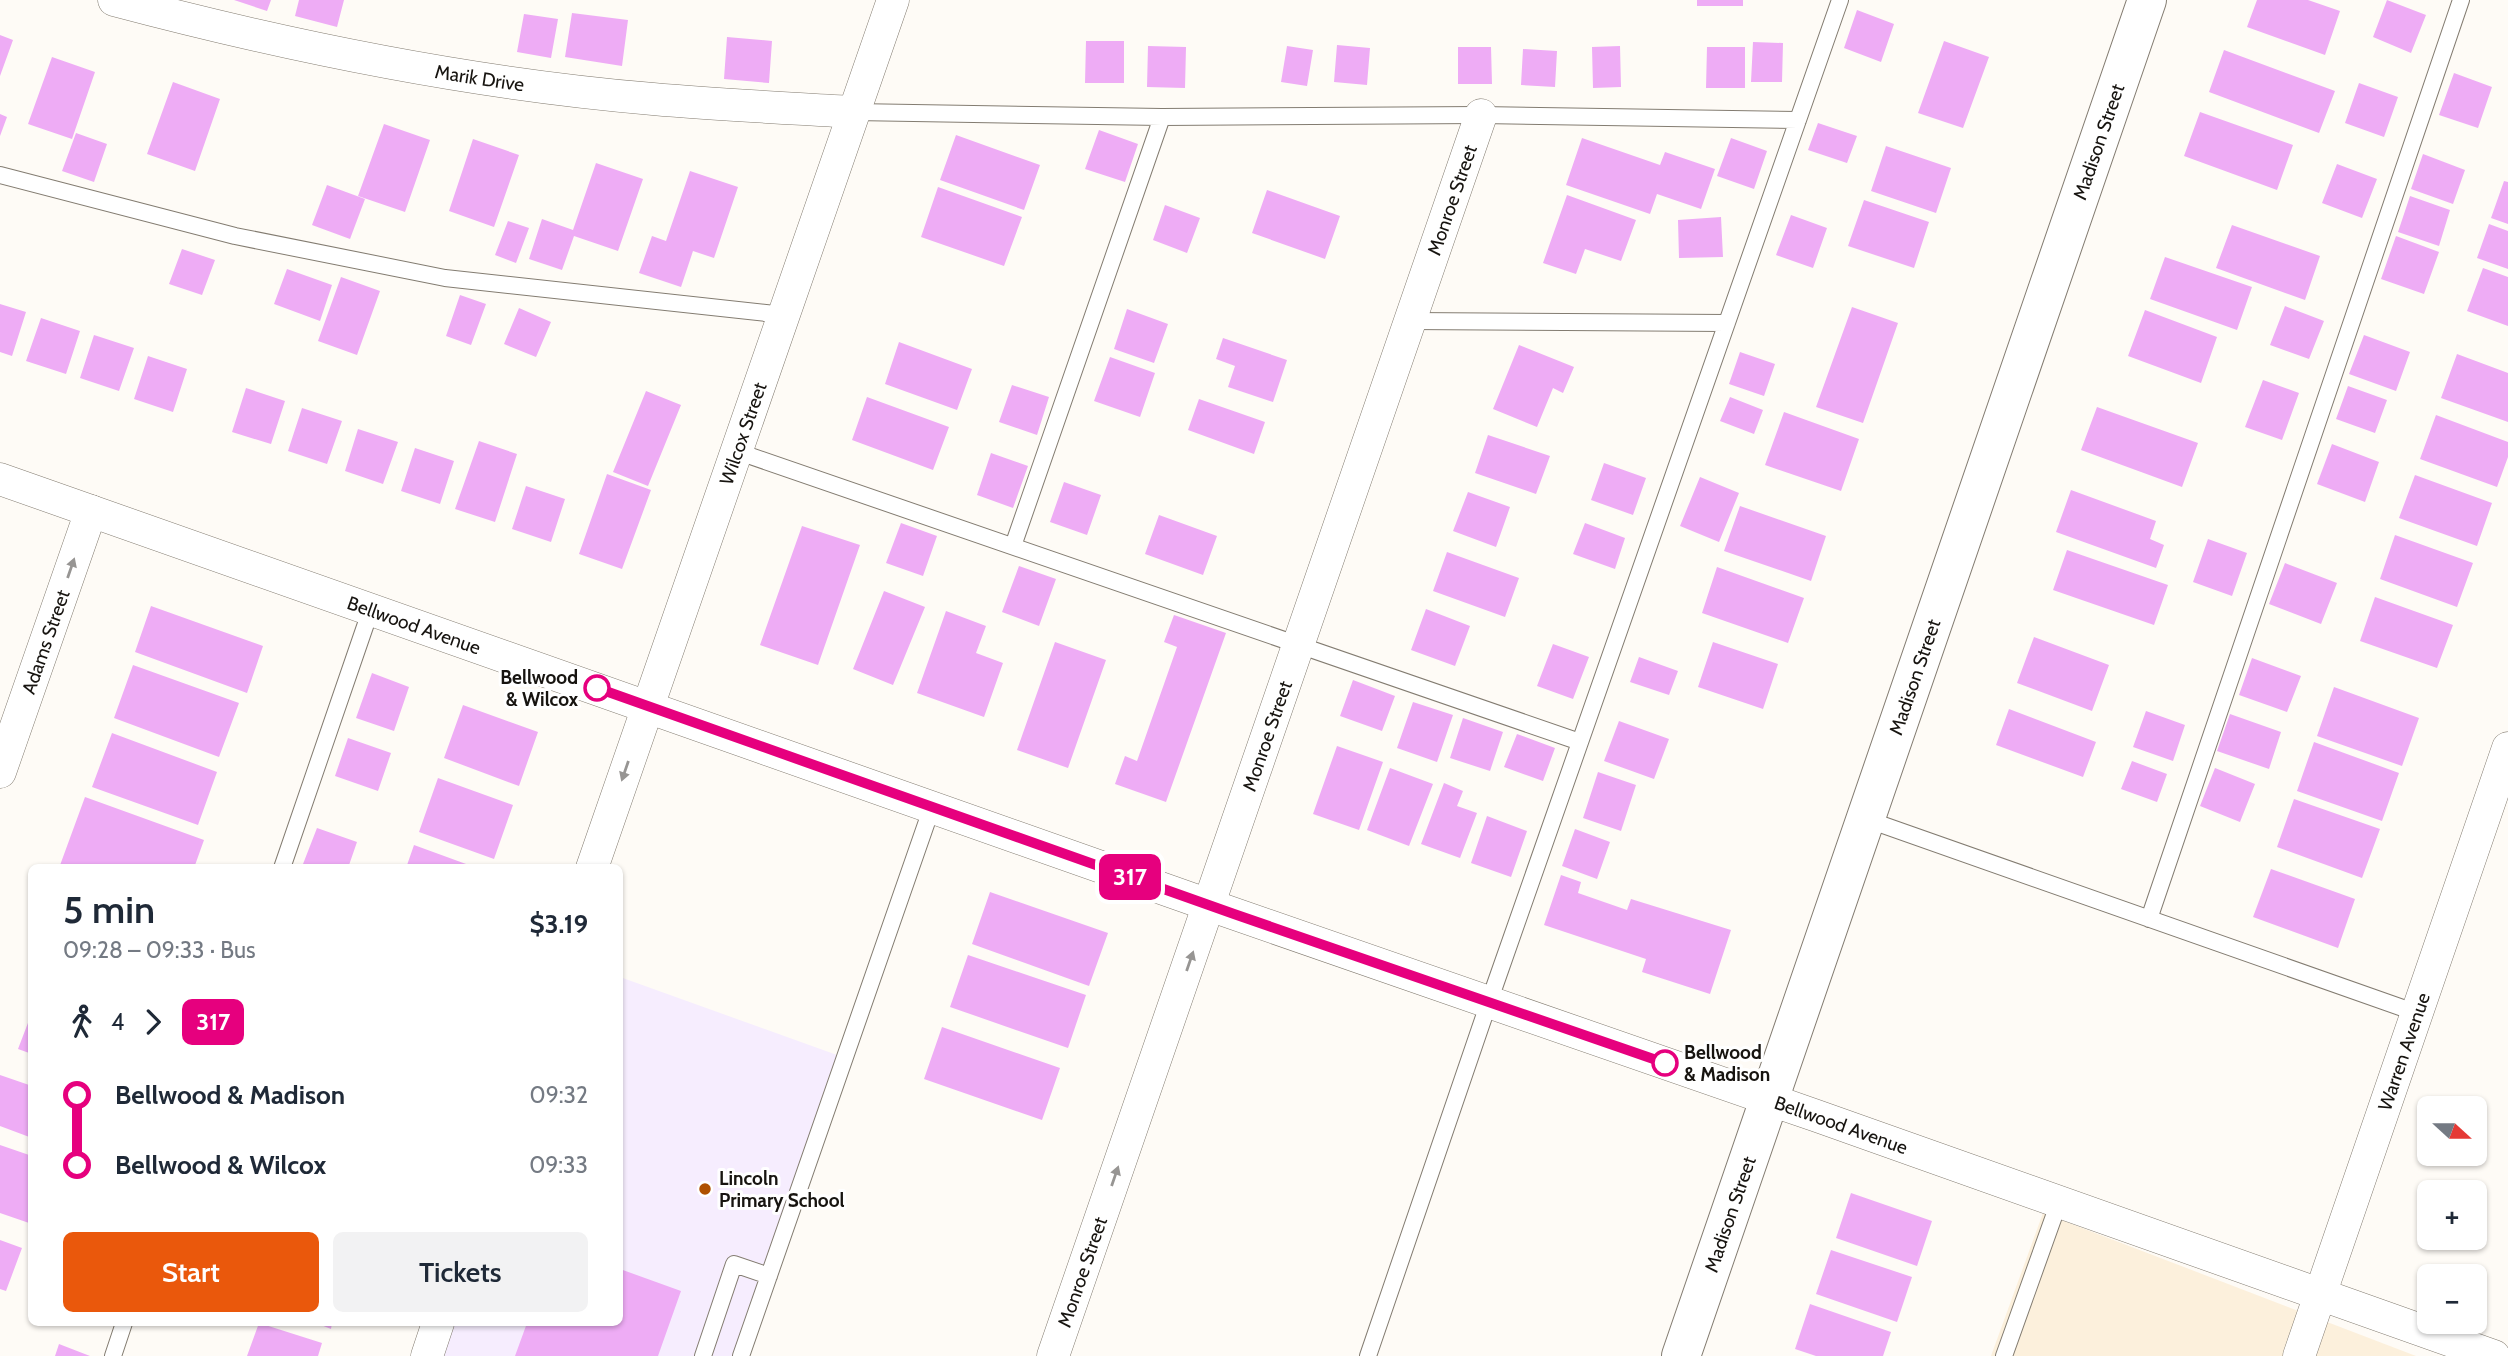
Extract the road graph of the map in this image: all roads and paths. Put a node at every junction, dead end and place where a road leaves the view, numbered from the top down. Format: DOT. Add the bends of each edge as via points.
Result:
graph roads {
  1 [pos="114,0"];
  2 [pos="893,0"];
  3 [pos="1840,0"];
  4 [pos="2147,0"];
  5 [pos="2461,0"];
  6 [pos="854,113"];
  7 [pos="1481,115"];
  8 [pos="1162,117"];
  9 [pos="1798,120"];
  10 [pos="0,175"];
  11 [pos="784,315"];
  12 [pos="1410,321"];
  13 [pos="1727,323"];
  14 [pos="736,450"];
  15 [pos="0,479"];
  16 [pos="91,511"];
  17 [pos="1013,546"];
  18 [pos="371,609"];
  19 [pos="1299,644"];
  20 [pos="647,706"];
  21 [pos="1580,741"];
  22 [pos="2508,748"];
  23 [pos="0,772"];
  24 [pos="932,807"];
  25 [pos="1866,819"];
  26 [pos="283,864"];
  27 [pos="593,864"];
  28 [pos="1209,905"];
  29 [pos="2149,919"];
  30 [pos="1489,1002"];
  31 [pos="2417,1013"];
  32 [pos="1770,1100"];
  33 [pos="2059,1202"];
  34 [pos="769,1276"];
  35 [pos="2320,1294"];
  36 [pos="123,1326"];
  37 [pos="437,1326"];
  38 [pos="113,1356"];
  39 [pos="427,1356"];
  40 [pos="703,1356"];
  41 [pos="741,1356"];
  42 [pos="1053,1356"];
  43 [pos="1368,1356"];
  44 [pos="1681,1356"];
  45 [pos="2004,1356"];
  46 [pos="2299,1356"];
  47 [pos="2494,1356"];
  1 -- 6 [label="street, Marik Drive" via="241,32 472,76 651,99"];
  2 -- 6 [label="street, Wilcox Street"];
  3 -- 9 [label="lane"];
  4 -- 25 [label="street, Madison Street"];
  5 -- 29 [label="lane"];
  6 -- 8 [label="lane"];
  6 -- 11 [label="street, Wilcox Street"];
  7 -- 8 [label="lane"];
  7 -- 9 [label="lane"];
  7 -- 12 [label="street, Monroe Street"];
  8 -- 17 [label="lane"];
  9 -- 13 [label="lane"];
  10 -- 11 [label="lane" via="235,236 445,278"];
  11 -- 14 [label="street, Wilcox Street"];
  12 -- 13 [label="lane"];
  12 -- 19 [label="street, Monroe Street"];
  13 -- 21 [label="lane"];
  14 -- 17 [label="lane"];
  14 -- 20 [label="street, Wilcox Street"];
  15 -- 16 [label="street, Bellwood Avenue"];
  16 -- 18 [label="street, Bellwood Avenue"];
  23 -- 16 [label="street, Adams Street, one-way"];
  17 -- 19 [label="lane"];
  18 -- 20 [label="street, Bellwood Avenue"];
  18 -- 26 [label="lane"];
  19 -- 21 [label="lane"];
  19 -- 28 [label="street, Monroe Street"];
  20 -- 24 [label="street, Bellwood Avenue"];
  20 -- 27 [label="street, Wilcox Street, one-way"];
  21 -- 30 [label="lane"];
  22 -- 31 [label="street, Warren Avenue"];
  24 -- 28 [label="street, Bellwood Avenue"];
  24 -- 34 [label="lane"];
  25 -- 29 [label="lane"];
  25 -- 32 [label="street, Madison Street"];
  28 -- 30 [label="street, Bellwood Avenue"];
  42 -- 28 [label="street, Monroe Street, one-way"];
  29 -- 31 [label="lane"];
  30 -- 32 [label="street, Bellwood Avenue"];
  30 -- 43 [label="lane"];
  31 -- 35 [label="street, Warren Avenue"];
  32 -- 33 [label="street, Bellwood Avenue"];
  32 -- 44 [label="street, Madison Street"];
  33 -- 35 [label="street, Bellwood Avenue"];
  33 -- 45 [label="lane"];
  34 -- 40 [label="lane" via="734,1265"];
  34 -- 41 [label="lane"];
  35 -- 46 [label="street, Warren Avenue"];
  35 -- 47 [label="street, Bellwood Avenue"];
  36 -- 38 [label="lane"];
  37 -- 39 [label="street"];
}
